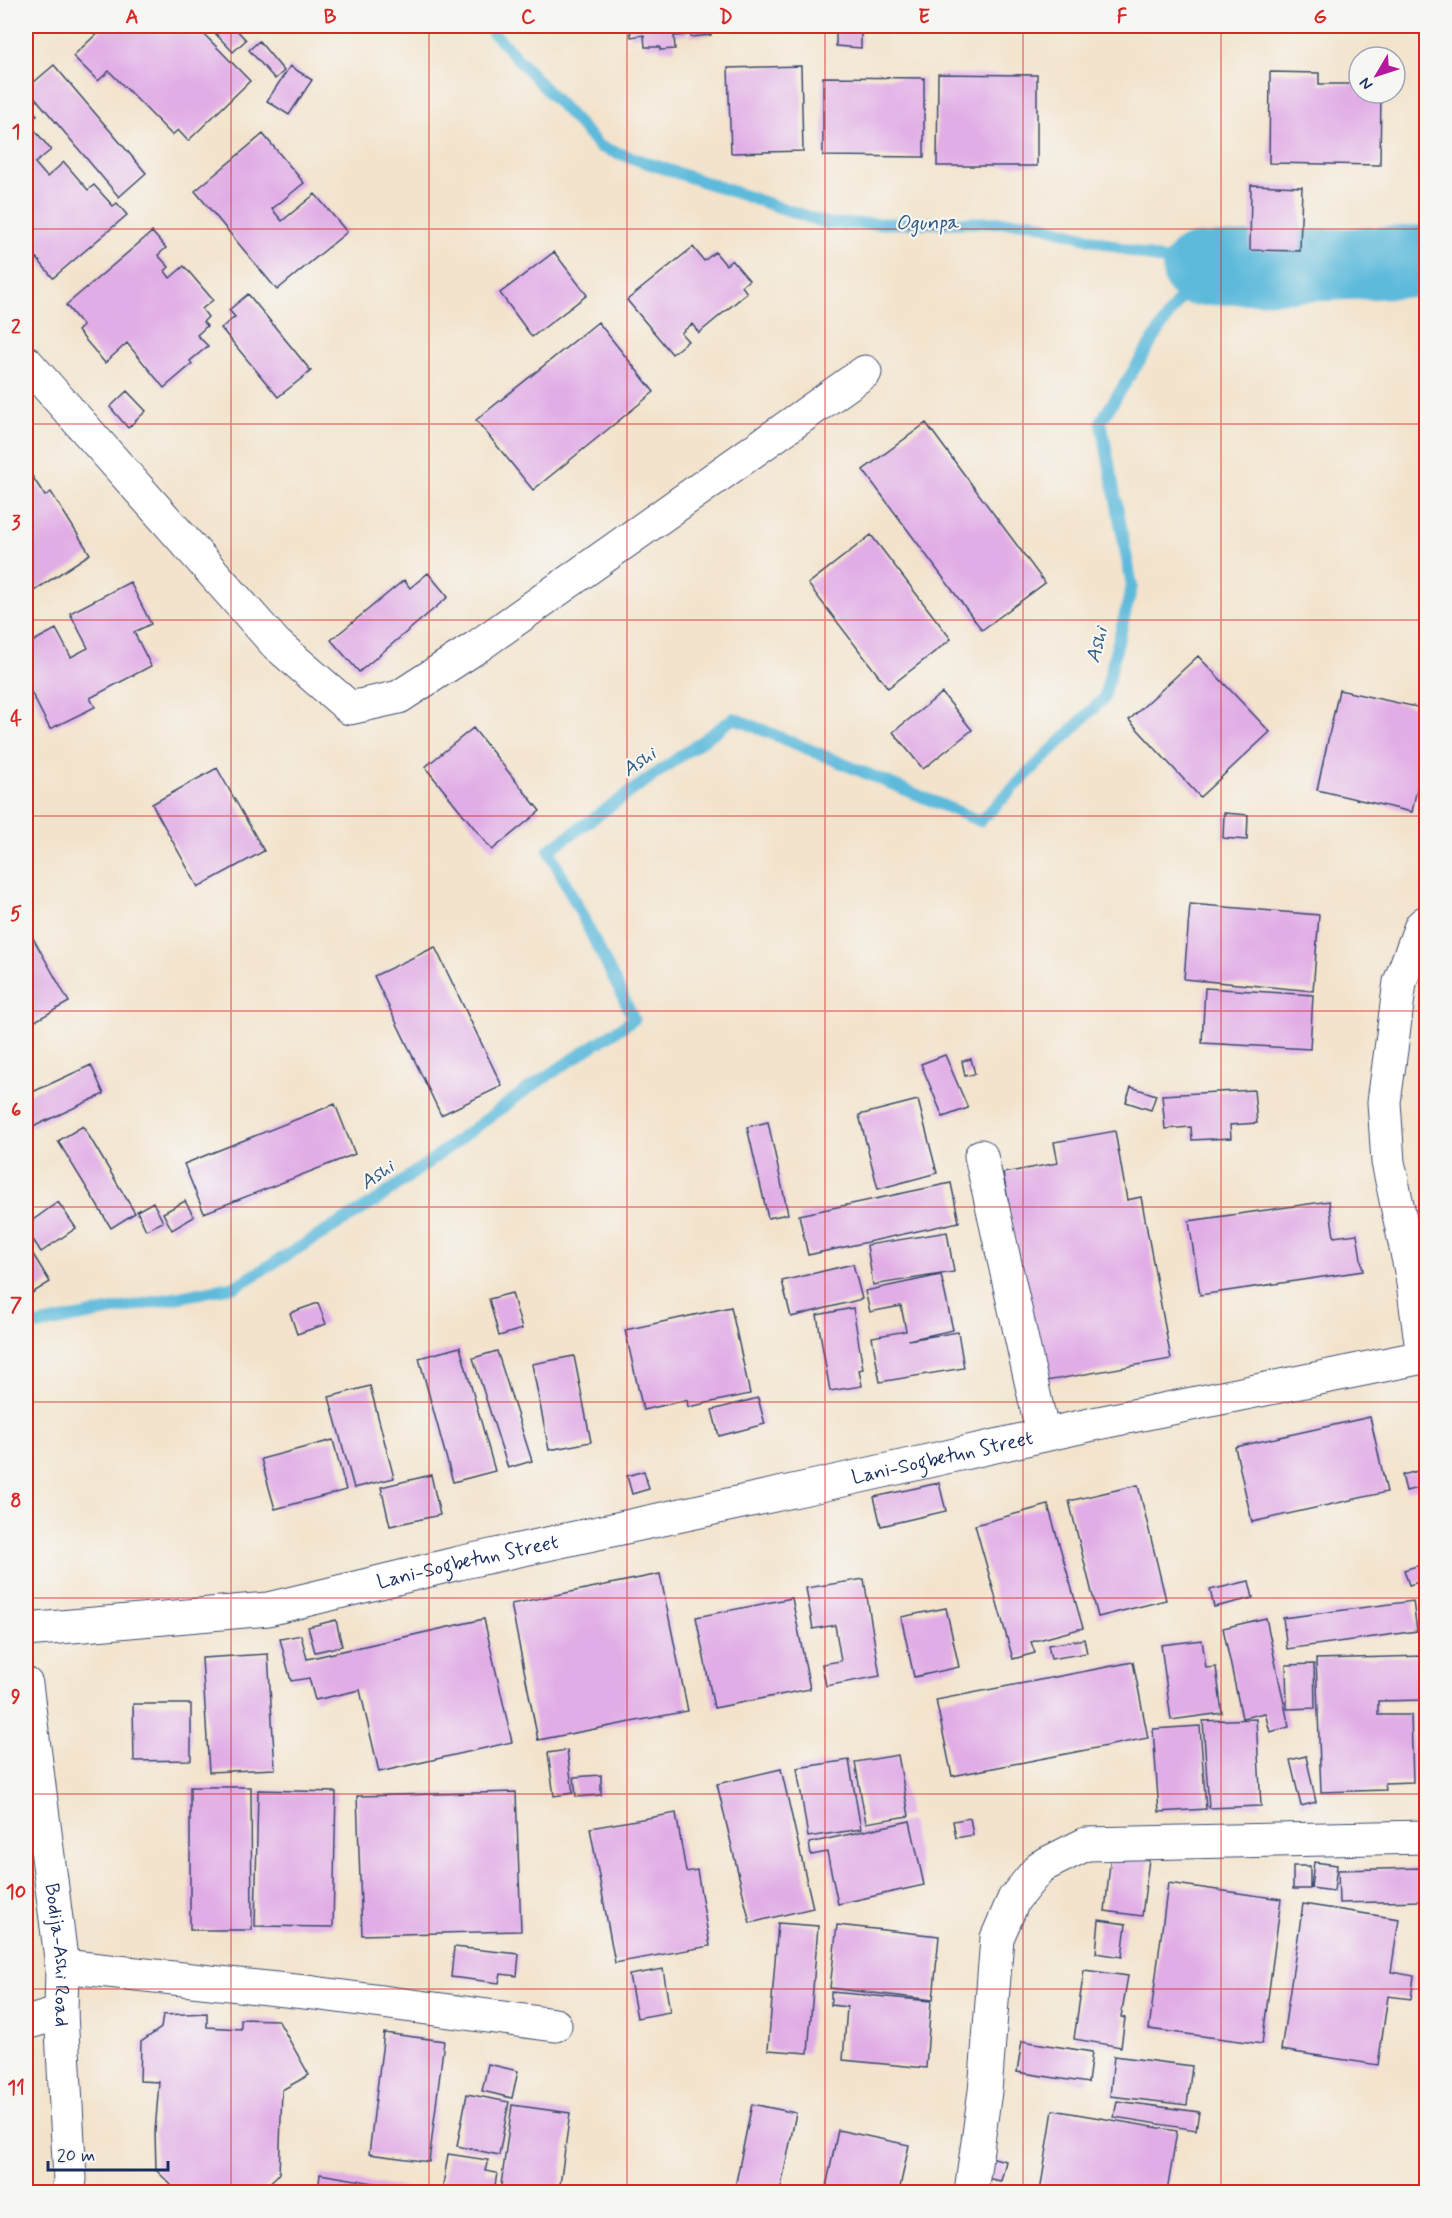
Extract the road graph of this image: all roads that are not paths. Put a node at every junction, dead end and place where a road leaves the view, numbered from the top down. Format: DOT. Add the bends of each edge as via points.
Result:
graph roads {
  1 [pos="26,362"];
  2 [pos="865,372"];
  3 [pos="1426,922"];
  4 [pos="981,1156"];
  5 [pos="1425,1367"];
  6 [pos="1043,1435"];
  7 [pos="26,1630"];
  8 [pos="26,1684"];
  9 [pos="1426,1837"];
  10 [pos="62,1966"];
  11 [pos="61,2013"];
  12 [pos="26,2023"];
  13 [pos="555,2025"];
  14 [pos="68,2193"];
  15 [pos="971,2193"];
  1 -- 2 [label="street" via="276,644 350,708 399,697 468,652"];
  3 -- 5 [label="street, Lani-Sogbetun Street" via="1420,926 1400,982 1384,1102 1388,1162 1412,1276"];
  4 -- 6 [label="street"];
  5 -- 6 [label="street, Lani-Sogbetun Street"];
  6 -- 7 [label="street, Lani-Sogbetun Street" via="459,1563 268,1609"];
  8 -- 10 [label="street, Bodija-Ashi Road"];
  9 -- 15 [label="street" via="1086,1844 1040,1867 1014,1899 997,1938 985,2091"];
  10 -- 11 [label="street, Bodija-Ashi Road"];
  10 -- 13 [label="street" via="314,1993"];
  11 -- 12 [label="street"];
  11 -- 14 [label="street, Bodija-Ashi Road"];
}
